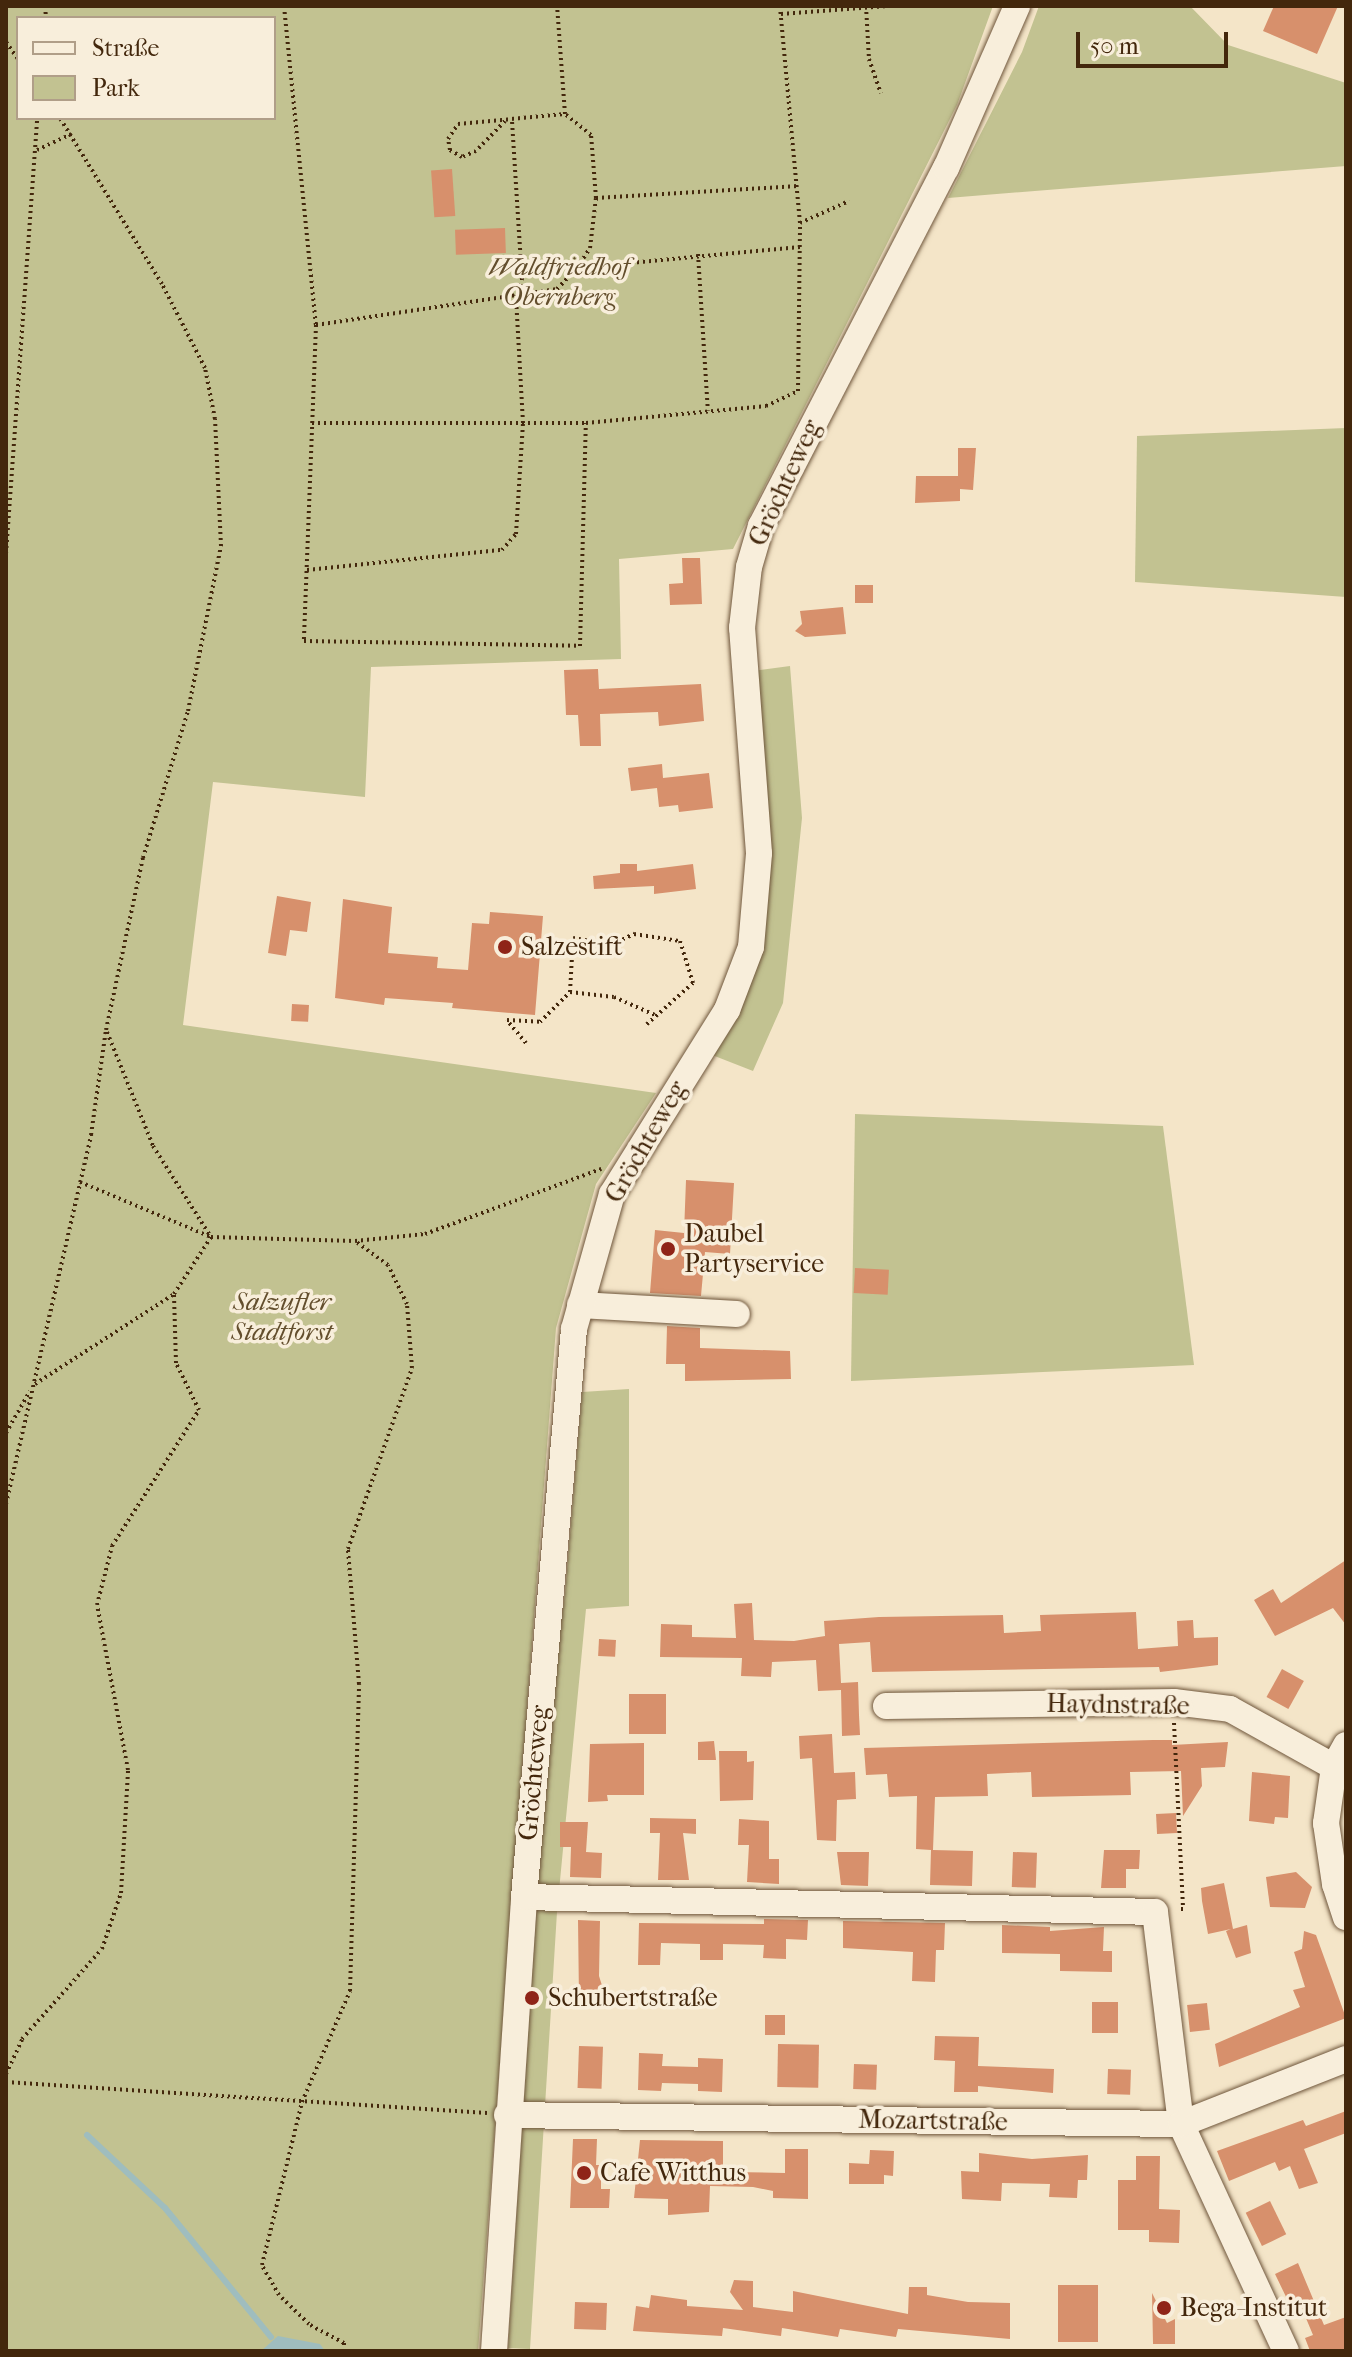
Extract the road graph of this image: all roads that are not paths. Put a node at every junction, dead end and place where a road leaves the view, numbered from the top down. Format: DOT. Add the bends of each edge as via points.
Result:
graph roads {
  1 [pos="1017,6"];
  2 [pos="580,1305"];
  3 [pos="737,1314"];
  4 [pos="886,1706"];
  5 [pos="1340,1756"];
  6 [pos="524,1897"];
  7 [pos="1346,1917"];
  8 [pos="1346,2059"];
  9 [pos="507,2115"];
  10 [pos="1181,2124"];
  11 [pos="1278,2349"];
  12 [pos="494,2351"];
  1 -- 2 [label="street, Gröchteweg" via="946,168 757,538 742,628 759,853 751,947 727,1010 624,1171 596,1239"];
  2 -- 3 [label="street"];
  2 -- 6 [label="street, Gröchteweg" via="563,1431"];
  4 -- 5 [label="street, Haydnstraße" via="1174,1702 1230,1709"];
  5 -- 7 [label="street" via="1326,1823"];
  6 -- 9 [label="street, Gröchteweg"];
  6 -- 10 [label="street" via="1155,1912"];
  8 -- 10 [label="street, Mozartstraße"];
  9 -- 10 [label="street, Mozartstraße"];
  9 -- 12 [label="street, Gröchteweg"];
  10 -- 11 [label="street"];
}
